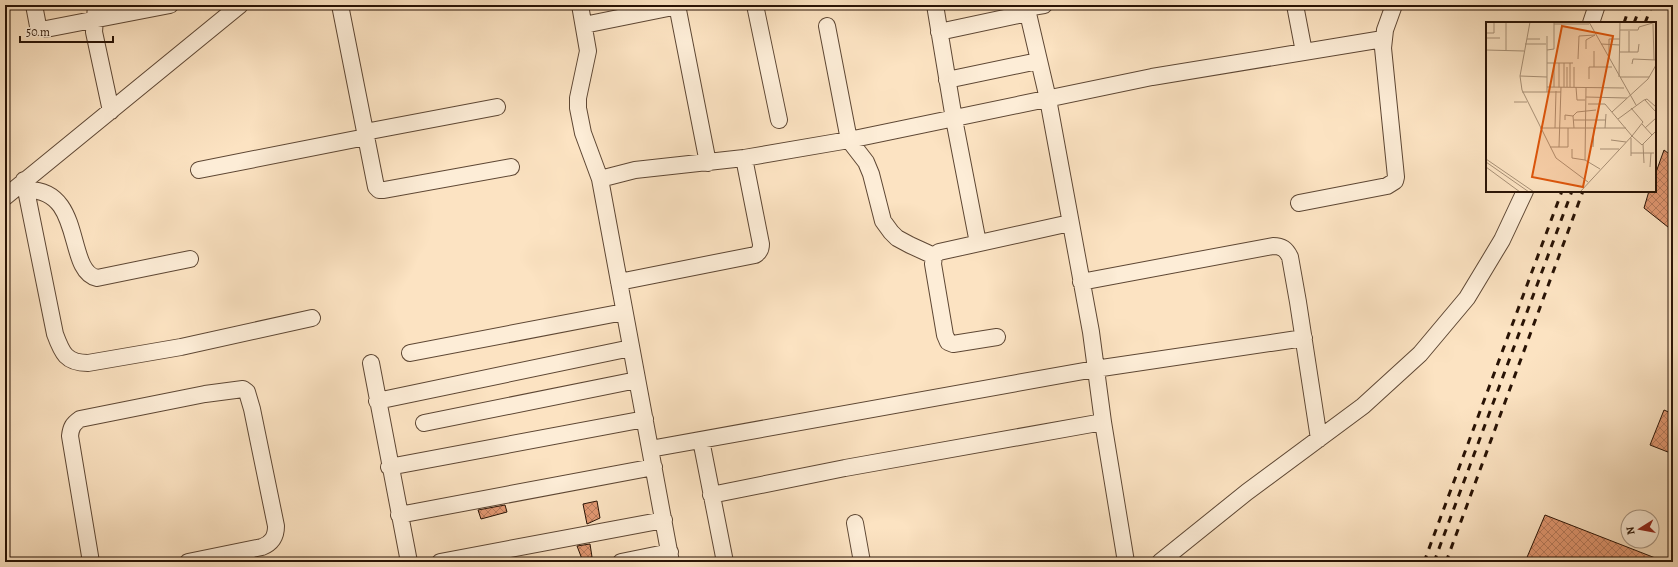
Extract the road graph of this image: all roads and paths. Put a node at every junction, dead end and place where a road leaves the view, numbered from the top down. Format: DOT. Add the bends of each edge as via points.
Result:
graph roads {
  1 [pos="34,5"];
  2 [pos="170,5"];
  3 [pos="240,5"];
  4 [pos="340,5"];
  5 [pos="580,5"];
  6 [pos="755,5"];
  7 [pos="935,5"];
  8 [pos="1044,5"];
  9 [pos="1296,5"];
  10 [pos="1394,5"];
  11 [pos="1597,5"];
  12 [pos="678,6"];
  13 [pos="1027,9"];
  14 [pos="96,12"];
  15 [pos="1591,22"];
  16 [pos="584,25"];
  17 [pos="827,26"];
  18 [pos="939,32"];
  19 [pos="1383,39"];
  20 [pos="1304,52"];
  21 [pos="1038,61"];
  22 [pos="947,80"];
  23 [pos="1048,99"];
  24 [pos="497,107"];
  25 [pos="110,111"];
  26 [pos="954,119"];
  27 [pos="779,120"];
  28 [pos="365,135"];
  29 [pos="849,140"];
  30 [pos="744,158"];
  31 [pos="708,163"];
  32 [pos="511,167"];
  33 [pos="199,170"];
  34 [pos="600,179"];
  35 [pos="25,185"];
  36 [pos="1525,192"];
  37 [pos="5,197"];
  38 [pos="1299,203"];
  39 [pos="1070,223"];
  40 [pos="978,243"];
  41 [pos="934,256"];
  42 [pos="190,259"];
  43 [pos="619,282"];
  44 [pos="1081,282"];
  45 [pos="624,312"];
  46 [pos="312,318"];
  47 [pos="997,336"];
  48 [pos="1304,338"];
  49 [pos="631,348"];
  50 [pos="410,353"];
  51 [pos="370,364"];
  52 [pos="1095,369"];
  53 [pos="637,380"];
  54 [pos="377,401"];
  55 [pos="645,419"];
  56 [pos="1102,422"];
  57 [pos="424,423"];
  58 [pos="1319,439"];
  59 [pos="701,440"];
  60 [pos="650,449"];
  61 [pos="389,467"];
  62 [pos="654,467"];
  63 [pos="712,495"];
  64 [pos="399,515"];
  65 [pos="664,520"];
  66 [pos="855,523"];
  67 [pos="670,557"];
  68 [pos="92,562"];
  69 [pos="188,562"];
  70 [pos="409,562"];
  71 [pos="440,562"];
  72 [pos="621,562"];
  73 [pos="725,562"];
  74 [pos="862,562"];
  75 [pos="1126,562"];
  76 [pos="1160,562"];
  1 -- 14 [label="street" via="36,21 41,28 46,29"];
  2 -- 14 [label="street"];
  3 -- 25 [label="street"];
  4 -- 28 [label="street"];
  5 -- 16 [label="street"];
  6 -- 27 [label="street"];
  7 -- 18 [label="street"];
  8 -- 13 [label="street"];
  9 -- 20 [label="street"];
  10 -- 19 [label="street"];
  11 -- 15 [label="street"];
  12 -- 16 [label="street"];
  12 -- 31 [label="street"];
  13 -- 18 [label="street"];
  13 -- 21 [label="street"];
  14 -- 25 [label="street" via="94,32"];
  16 -- 34 [label="street" via="588,51 579,88 578,108"];
  17 -- 29 [label="street"];
  18 -- 22 [label="street"];
  19 -- 20 [label="street"];
  19 -- 38 [label="street" via="1395,181 1387,186"];
  20 -- 23 [label="street" via="1152,76"];
  21 -- 22 [label="street"];
  21 -- 23 [label="street"];
  22 -- 26 [label="street"];
  23 -- 26 [label="street"];
  23 -- 39 [label="street"];
  24 -- 28 [label="street"];
  25 -- 35 [label="street"];
  26 -- 29 [label="street"];
  26 -- 40 [label="street"];
  28 -- 32 [label="street" via="374,182 379,190"];
  28 -- 33 [label="street"];
  29 -- 30 [label="street"];
  29 -- 41 [label="street" via="866,162 881,215 890,232 910,246"];
  30 -- 31 [label="street"];
  30 -- 43 [label="street" via="762,244 759,252 755,255"];
  31 -- 34 [label="street" via="647,168"];
  34 -- 43 [label="street"];
  35 -- 37 [label="street"];
  35 -- 42 [label="street" via="50,195 60,205 70,225 86,273 92,277"];
  35 -- 46 [label="street" via="55,334 59,345 71,361 88,363 173,348"];
  36 -- 58 [label="street" via="1502,240 1467,298 1453,315 1420,354 1363,406"];
  39 -- 40 [label="street"];
  39 -- 44 [label="street"];
  40 -- 41 [label="street" via="939,252"];
  41 -- 47 [label="street" via="933,264 948,342 953,344"];
  43 -- 45 [label="street"];
  44 -- 48 [label="street" via="1278,246 1288,252 1290,257"];
  44 -- 52 [label="street"];
  45 -- 49 [label="street"];
  45 -- 50 [label="street"];
  48 -- 52 [label="street"];
  48 -- 58 [label="street"];
  49 -- 53 [label="street"];
  49 -- 54 [label="street"];
  51 -- 54 [label="street"];
  52 -- 56 [label="street"];
  52 -- 59 [label="street"];
  53 -- 55 [label="street"];
  53 -- 57 [label="street"];
  54 -- 61 [label="street"];
  55 -- 60 [label="street"];
  55 -- 61 [label="street"];
  56 -- 63 [label="street" via="845,468"];
  56 -- 75 [label="street"];
  58 -- 76 [label="street" via="1247,492"];
  59 -- 60 [label="street"];
  59 -- 63 [label="street"];
  60 -- 62 [label="street"];
  61 -- 64 [label="street"];
  62 -- 64 [label="street"];
  62 -- 65 [label="street"];
  63 -- 73 [label="street"];
  64 -- 70 [label="street"];
  65 -- 67 [label="street"];
  65 -- 71 [label="street"];
  66 -- 74 [label="street"];
  67 -- 72 [label="street"];
  68 -- 69 [label="street" via="70,436 74,423 80,419 243,389 247,392 252,409 276,534 273,540 262,547"];
}
